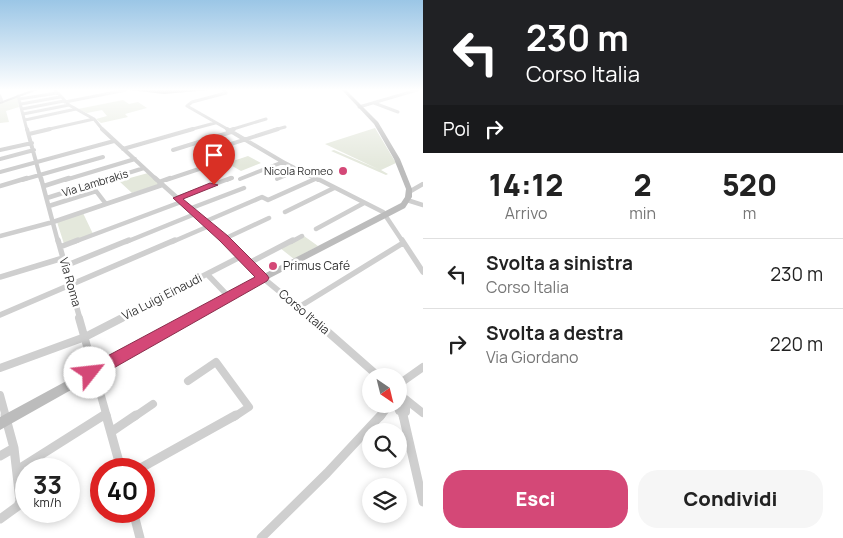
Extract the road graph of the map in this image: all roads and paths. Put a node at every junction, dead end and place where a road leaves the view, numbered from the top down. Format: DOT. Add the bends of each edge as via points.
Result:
graph roads {
  1 [pos="23,115"];
  2 [pos="48,115"];
  3 [pos="86,115"];
  4 [pos="203,115"];
  5 [pos="368,115"];
  6 [pos="266,119"];
  7 [pos="25,120"];
  8 [pos="94,120"];
  9 [pos="215,123"];
  10 [pos="285,127"];
  11 [pos="229,132"];
  12 [pos="29,134"];
  13 [pos="244,140"];
  14 [pos="114,141"];
  15 [pos="32,143"];
  16 [pos="123,149"];
  17 [pos="0,150"];
  18 [pos="34,150"];
  19 [pos="173,150"];
  20 [pos="209,151"];
  21 [pos="103,157"];
  22 [pos="0,159"];
  23 [pos="135,159"];
  24 [pos="36,162"];
  25 [pos="283,162"];
  26 [pos="211,165"];
  27 [pos="144,168"];
  28 [pos="298,170"];
  29 [pos="0,172"];
  30 [pos="41,174"];
  31 [pos="232,178"];
  32 [pos="315,178"];
  33 [pos="240,179"];
  34 [pos="277,179"];
  35 [pos="161,184"];
  36 [pos="423,184"];
  37 [pos="0,186"];
  38 [pos="44,186"];
  39 [pos="244,188"];
  40 [pos="334,188"];
  41 [pos="409,192"];
  42 [pos="46,198"];
  43 [pos="179,200"];
  44 [pos="407,200"];
  45 [pos="364,203"];
  46 [pos="106,204"];
  47 [pos="423,205"];
  48 [pos="49,206"];
  49 [pos="189,209"];
  50 [pos="285,212"];
  51 [pos="195,214"];
  52 [pos="386,215"];
  53 [pos="269,218"];
  54 [pos="53,222"];
  55 [pos="206,224"];
  56 [pos="316,229"];
  57 [pos="0,236"];
  58 [pos="302,236"];
  59 [pos="224,239"];
  60 [pos="403,243"];
  61 [pos="60,248"];
  62 [pos="240,257"];
  63 [pos="63,258"];
  64 [pos="247,264"];
  65 [pos="65,266"];
  66 [pos="423,272"];
  67 [pos="207,274"];
  68 [pos="0,278"];
  69 [pos="263,278"];
  70 [pos="71,285"];
  71 [pos="229,296"];
  72 [pos="299,307"];
  73 [pos="0,315"];
  74 [pos="85,337"];
  75 [pos="423,366"];
  76 [pos="0,368"];
  77 [pos="369,368"];
  78 [pos="94,370"];
  79 [pos="408,377"];
  80 [pos="188,381"];
  81 [pos="0,395"];
  82 [pos="153,404"];
  83 [pos="408,408"];
  84 [pos="388,413"];
  85 [pos="399,413"];
  86 [pos="423,413"];
  87 [pos="106,414"];
  88 [pos="4,422"];
  89 [pos="111,432"];
  90 [pos="14,448"];
  91 [pos="0,456"];
  92 [pos="15,458"];
  93 [pos="36,458"];
  94 [pos="118,458"];
  95 [pos="155,460"];
  96 [pos="423,502"];
  97 [pos="15,508"];
  98 [pos="0,518"];
  99 [pos="136,523"];
  100 [pos="140,538"];
  101 [pos="261,538"];
  1 -- 7 [label="street, Via Roma"];
  2 -- 7 [label="street"];
  3 -- 8 [label="street, Corso Italia"];
  4 -- 9 [label="street"];
  5 -- 41 [label="street" via="401,166"];
  6 -- 11 [label="street"];
  7 -- 12 [label="street, Via Roma"];
  8 -- 12 [label="street"];
  8 -- 14 [label="street, Corso Italia"];
  9 -- 11 [label="street"];
  9 -- 16 [label="street"];
  10 -- 13 [label="street"];
  11 -- 13 [label="street"];
  11 -- 19 [label="street"];
  12 -- 15 [label="street, Via Roma"];
  13 -- 20 [label="street"];
  13 -- 25 [label="street"];
  14 -- 16 [label="street, Corso Italia"];
  14 -- 24 [label="street"];
  15 -- 17 [label="street"];
  15 -- 18 [label="street, Via Roma"];
  16 -- 23 [label="street, Corso Italia"];
  18 -- 22 [label="street"];
  18 -- 24 [label="street, Via Roma"];
  21 -- 30 [label="street"];
  23 -- 27 [label="street, Corso Italia"];
  23 -- 38 [label="street"];
  24 -- 29 [label="street"];
  24 -- 30 [label="street, Via Roma"];
  25 -- 28 [label="street"];
  25 -- 33 [label="street"];
  26 -- 35 [label="street"];
  27 -- 35 [label="street, Corso Italia"];
  27 -- 42 [label="street, Via Lambrakis"];
  28 -- 32 [label="street"];
  28 -- 34 [label="street"];
  30 -- 37 [label="street"];
  30 -- 38 [label="street, Via Roma"];
  31 -- 43 [label="street"];
  32 -- 40 [label="street"];
  32 -- 55 [label="street" via="268,200 262,197"];
  35 -- 43 [label="street, Corso Italia"];
  35 -- 46 [label="street"];
  36 -- 41 [label="street"];
  38 -- 42 [label="street, Via Roma"];
  39 -- 49 [label="street"];
  40 -- 45 [label="street"];
  40 -- 50 [label="street"];
  41 -- 44 [label="street"];
  42 -- 48 [label="street, Via Roma"];
  43 -- 49 [label="street, Corso Italia"];
  43 -- 61 [label="street"];
  44 -- 47 [label="street"];
  44 -- 52 [label="street"];
  45 -- 52 [label="street"];
  45 -- 56 [label="street"];
  46 -- 48 [label="street" via="96,191"];
  46 -- 54 [label="street"];
  48 -- 54 [label="street, Via Roma"];
  49 -- 51 [label="street, Corso Italia"];
  51 -- 55 [label="street, Corso Italia"];
  51 -- 65 [label="street"];
  52 -- 60 [label="street"];
  52 -- 69 [label="street"];
  53 -- 59 [label="street"];
  54 -- 57 [label="street"];
  54 -- 61 [label="street, Via Roma"];
  55 -- 59 [label="street, Corso Italia"];
  55 -- 70 [label="street"];
  58 -- 64 [label="street"];
  59 -- 62 [label="street, Corso Italia"];
  60 -- 66 [label="street"];
  60 -- 72 [label="street"];
  61 -- 63 [label="street, Via Roma"];
  62 -- 64 [label="street, Corso Italia"];
  62 -- 67 [label="street, Via Luigi Einaudi"];
  63 -- 65 [label="street, Via Roma"];
  63 -- 68 [label="street"];
  64 -- 69 [label="street, Corso Italia"];
  65 -- 70 [label="street, Via Roma"];
  67 -- 71 [label="street"];
  67 -- 74 [label="street, Via Luigi Einaudi"];
  69 -- 71 [label="street"];
  69 -- 72 [label="street, Corso Italia"];
  70 -- 73 [label="street"];
  70 -- 74 [label="street, Via Roma"];
  71 -- 78 [label="street"];
  72 -- 77 [label="street, Corso Italia"];
  74 -- 76 [label="street, Via Luigi Einaudi"];
  74 -- 78 [label="street, Via Roma"];
  75 -- 79 [label="street"];
  78 -- 87 [label="street, Via Roma"];
  78 -- 88 [label="street"];
  80 -- 95 [label="street" via="216,362 249,407"];
  81 -- 88 [label="street"];
  82 -- 89 [label="street"];
  83 -- 86 [label="street"];
  84 -- 101 [label="street"];
  85 -- 96 [label="street"];
  87 -- 89 [label="street, Via Roma"];
  87 -- 93 [label="street"];
  88 -- 90 [label="street"];
  89 -- 94 [label="street, Via Roma"];
  90 -- 91 [label="street"];
  90 -- 92 [label="street"];
  97 -- 98 [label="street"];
  99 -- 100 [label="street"];
}
